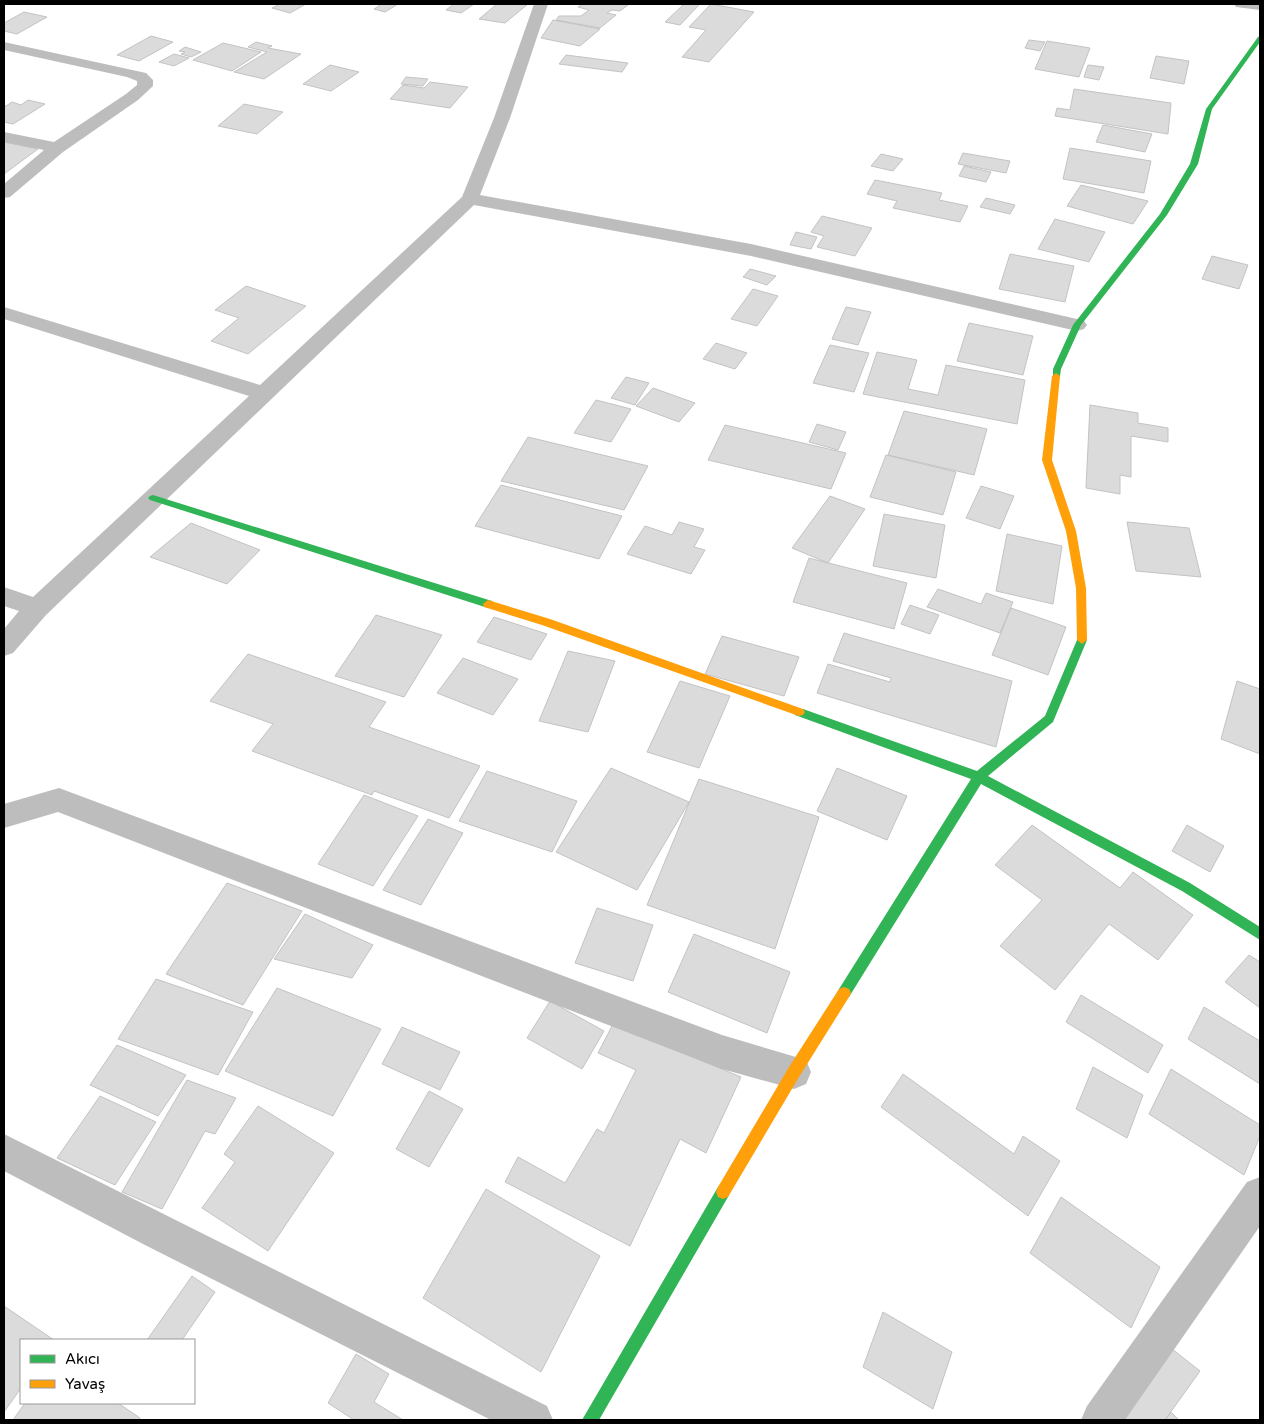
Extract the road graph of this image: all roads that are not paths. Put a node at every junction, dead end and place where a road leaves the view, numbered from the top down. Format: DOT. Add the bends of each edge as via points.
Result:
graph roads {
  1 [pos="541,4"];
  2 [pos="1241,4"];
  3 [pos="1260,6"];
  4 [pos="1260,38"];
  5 [pos="4,46"];
  6 [pos="4,137"];
  7 [pos="57,148"];
  8 [pos="4,193"];
  9 [pos="470,199"];
  10 [pos="4,312"];
  11 [pos="1077,325"];
  12 [pos="263,393"];
  13 [pos="154,498"];
  14 [pos="4,596"];
  15 [pos="37,608"];
  16 [pos="4,646"];
  17 [pos="979,777"];
  18 [pos="4,816"];
  19 [pos="1260,934"];
  20 [pos="794,1072"];
  21 [pos="4,1152"];
  22 [pos="1260,1195"];
  23 [pos="534,1420"];
  24 [pos="590,1420"];
  25 [pos="1101,1420"];
  1 -- 9 [label="street"];
  2 -- 3 [label="street"];
  4 -- 11 [label="street" via="1209,109 1194,164 1163,215"];
  5 -- 7 [label="street" via="128,73 145,80 145,86 132,97"];
  6 -- 7 [label="street"];
  7 -- 8 [label="street"];
  9 -- 11 [label="street" via="751,250"];
  9 -- 12 [label="street"];
  10 -- 12 [label="street"];
  11 -- 17 [label="street" via="1057,369 1047,460 1071,531 1081,588 1082,643 1049,719"];
  12 -- 13 [label="street"];
  13 -- 15 [label="street"];
  13 -- 17 [label="street" via="546,622"];
  14 -- 15 [label="street"];
  15 -- 16 [label="street"];
  17 -- 19 [label="street" via="1186,887"];
  17 -- 20 [label="street"];
  18 -- 20 [label="street" via="59,800 722,1052"];
  20 -- 24 [label="street"];
  21 -- 23 [label="street"];
  22 -- 25 [label="street"];
}
